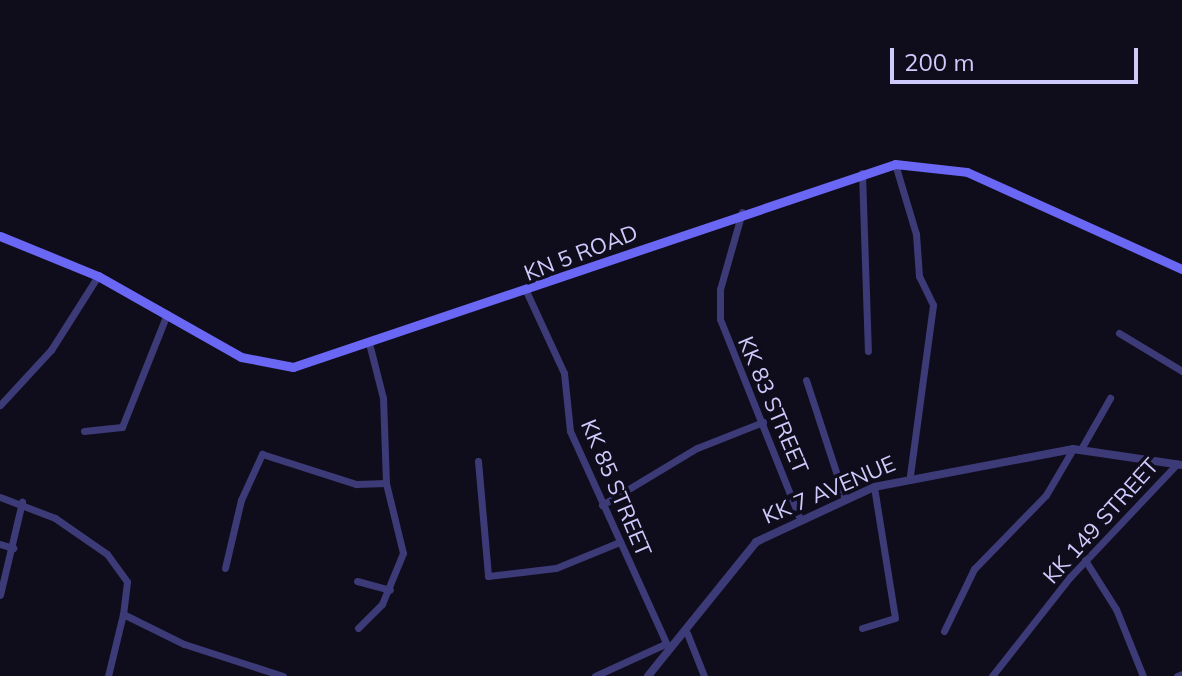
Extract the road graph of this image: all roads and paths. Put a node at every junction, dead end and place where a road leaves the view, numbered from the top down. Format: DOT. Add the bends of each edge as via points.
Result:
graph roads {
  1 [pos="895,164"];
  2 [pos="862,173"];
  3 [pos="742,212"];
  4 [pos="0,236"];
  5 [pos="1182,269"];
  6 [pos="98,276"];
  7 [pos="527,293"];
  8 [pos="167,314"];
  9 [pos="1119,333"];
  10 [pos="370,347"];
  11 [pos="868,351"];
  12 [pos="1182,371"];
  13 [pos="806,380"];
  14 [pos="1110,398"];
  15 [pos="0,405"];
  16 [pos="763,422"];
  17 [pos="84,431"];
  18 [pos="1077,449"];
  19 [pos="478,461"];
  20 [pos="1179,465"];
  21 [pos="910,475"];
  22 [pos="386,483"];
  23 [pos="874,487"];
  24 [pos="0,497"];
  25 [pos="845,499"];
  26 [pos="22,502"];
  27 [pos="602,505"];
  28 [pos="800,519"];
  29 [pos="617,543"];
  30 [pos="0,544"];
  31 [pos="13,548"];
  32 [pos="1085,560"];
  33 [pos="225,568"];
  34 [pos="357,581"];
  35 [pos="390,590"];
  36 [pos="0,595"];
  37 [pos="123,614"];
  38 [pos="358,628"];
  39 [pos="862,628"];
  40 [pos="944,631"];
  41 [pos="687,633"];
  42 [pos="667,647"];
  43 [pos="108,676"];
  44 [pos="283,676"];
  45 [pos="595,676"];
  46 [pos="648,676"];
  47 [pos="704,676"];
  48 [pos="992,676"];
  49 [pos="1143,676"];
  1 -- 2 [label="main road, KN 5 ROAD"];
  1 -- 5 [label="main road, KN 5 ROAD" via="967,172"];
  1 -- 21 [label="street" via="916,234 919,276 933,305"];
  2 -- 3 [label="main road, KN 5 ROAD"];
  2 -- 11 [label="street"];
  3 -- 7 [label="main road, KN 5 ROAD"];
  3 -- 16 [label="street, KK 83 STREET" via="720,289 720,319"];
  4 -- 6 [label="main road, KN 5 ROAD"];
  6 -- 8 [label="main road, KN 5 ROAD"];
  6 -- 15 [label="street" via="51,350"];
  7 -- 10 [label="main road, KN 5 ROAD"];
  7 -- 27 [label="street, KK 85 STREET" via="559,358 570,431"];
  8 -- 10 [label="main road, KN 5 ROAD" via="264,366 305,365"];
  8 -- 17 [label="street" via="122,427"];
  9 -- 12 [label="street"];
  10 -- 22 [label="street" via="383,398"];
  13 -- 25 [label="street"];
  14 -- 18 [label="street"];
  16 -- 27 [label="street" via="697,448"];
  16 -- 28 [label="street, KK 83 STREET"];
  18 -- 20 [label="street, KK 7 AVENUE"];
  18 -- 21 [label="street, KK 7 AVENUE"];
  18 -- 40 [label="street" via="1046,495 974,569"];
  19 -- 29 [label="street" via="488,576 556,568"];
  20 -- 32 [label="street, KK 149 STREET"];
  21 -- 23 [label="street, KK 7 AVENUE"];
  22 -- 33 [label="street" via="356,484 262,454"];
  22 -- 35 [label="street" via="403,538"];
  23 -- 25 [label="street, KK 7 AVENUE"];
  23 -- 39 [label="street" via="895,618"];
  24 -- 26 [label="street"];
  25 -- 28 [label="street, KK 7 AVENUE"];
  26 -- 31 [label="street"];
  26 -- 37 [label="street" via="97,548 124,574"];
  27 -- 29 [label="street, KK 85 STREET"];
  28 -- 41 [label="street, KK 7 AVENUE" via="756,542"];
  29 -- 42 [label="street, KK 85 STREET"];
  30 -- 31 [label="street"];
  31 -- 36 [label="street"];
  32 -- 48 [label="street, KK 149 STREET"];
  32 -- 49 [label="street" via="1116,609"];
  34 -- 35 [label="street"];
  35 -- 38 [label="street"];
  37 -- 43 [label="street"];
  37 -- 44 [label="street" via="184,644"];
  41 -- 42 [label="street, KK 7 AVENUE"];
  41 -- 47 [label="street"];
  42 -- 45 [label="street"];
  42 -- 46 [label="street, KK 7 AVENUE"];
}
